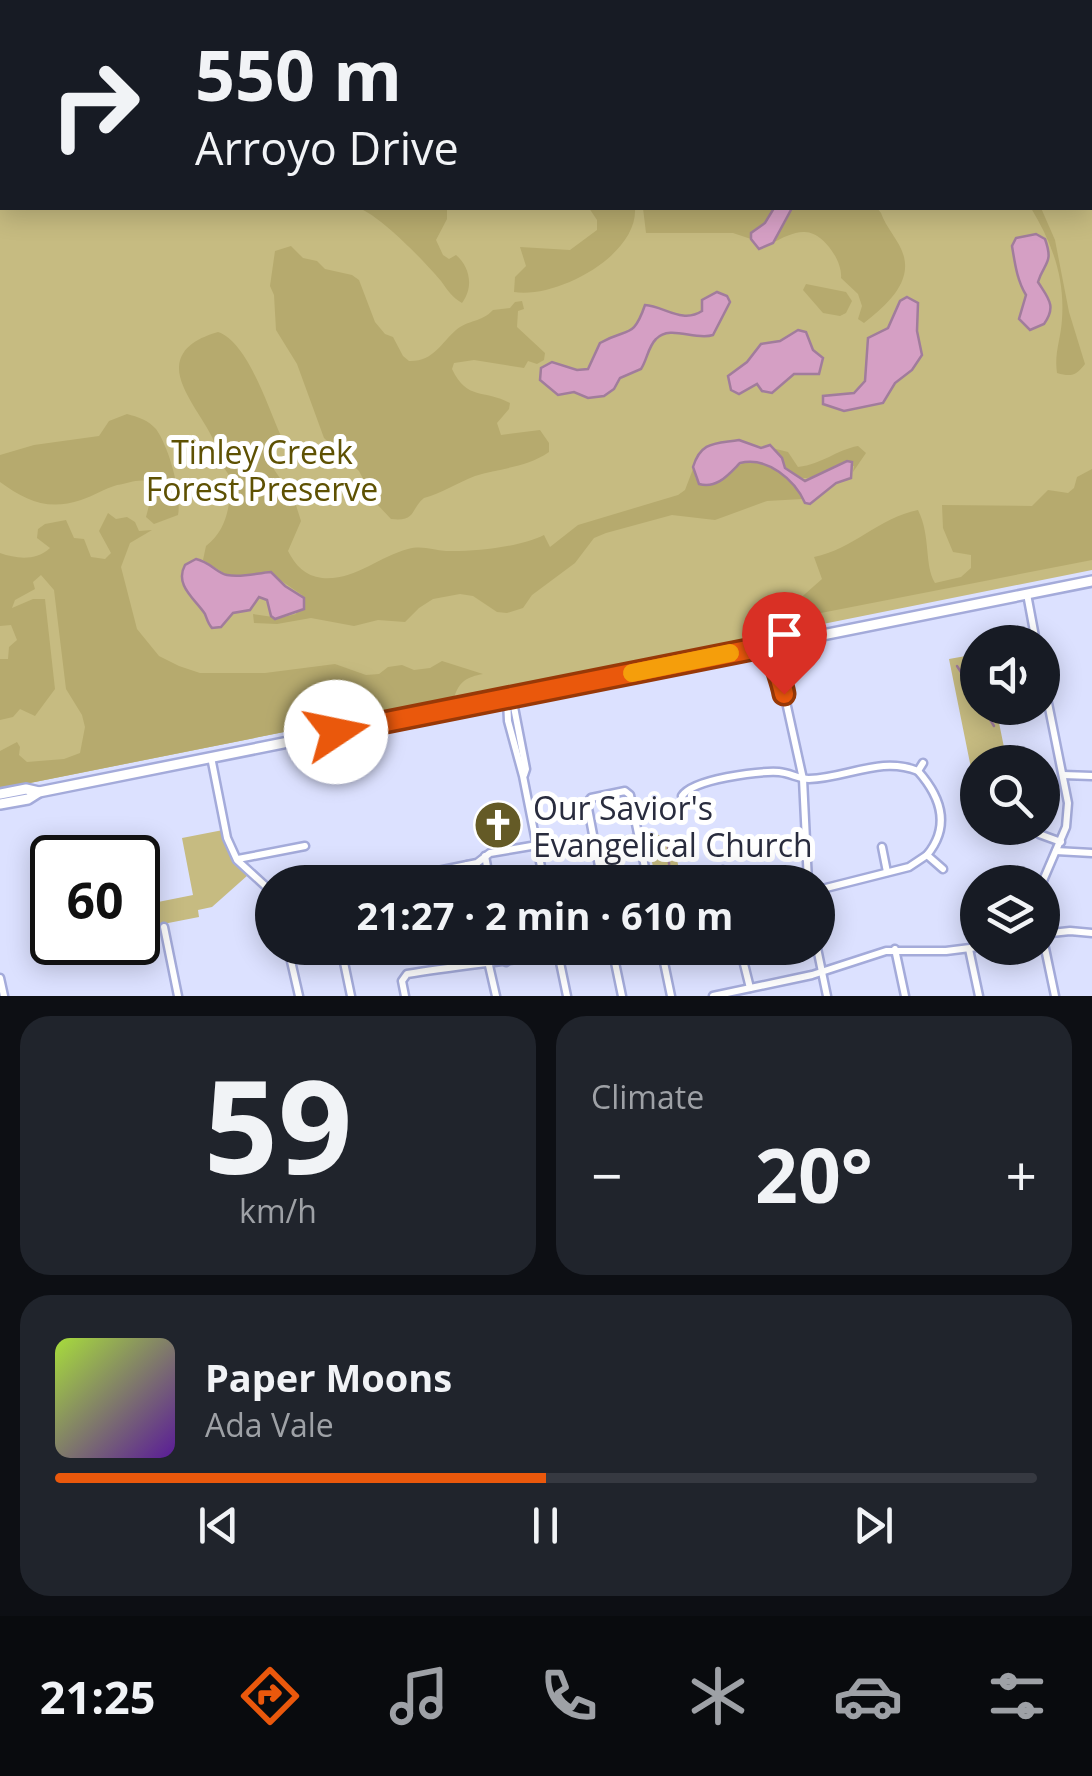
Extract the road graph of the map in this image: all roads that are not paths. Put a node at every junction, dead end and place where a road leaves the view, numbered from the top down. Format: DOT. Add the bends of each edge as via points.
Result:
graph roads {
  1 [pos="1092,580"];
  2 [pos="1027,594"];
  3 [pos="1033,625"];
  4 [pos="773,645"];
  5 [pos="508,698"];
  6 [pos="1053,725"];
  7 [pos="211,757"];
  8 [pos="1063,775"];
  9 [pos="1092,776"];
  10 [pos="803,778"];
  11 [pos="40,792"];
  12 [pos="0,794"];
  13 [pos="682,796"];
  14 [pos="0,804"];
  15 [pos="639,838"];
  16 [pos="1060,842"];
  17 [pos="1059,845"];
  18 [pos="305,846"];
  19 [pos="537,846"];
  20 [pos="882,847"];
  21 [pos="596,848"];
  22 [pos="1056,851"];
  23 [pos="1092,853"];
  24 [pos="927,855"];
  25 [pos="485,856"];
  26 [pos="237,860"];
  27 [pos="469,865"];
  28 [pos="487,865"];
  29 [pos="540,865"];
  30 [pos="599,865"];
  31 [pos="645,865"];
  32 [pos="807,865"];
  33 [pos="1050,865"];
  34 [pos="943,869"];
  35 [pos="886,872"];
  36 [pos="255,876"];
  37 [pos="835,886"];
  38 [pos="164,927"];
  39 [pos="1060,932"];
  40 [pos="1092,934"];
  41 [pos="960,948"];
  42 [pos="895,949"];
  43 [pos="292,965"];
  44 [pos="345,965"];
  45 [pos="461,965"];
  46 [pos="489,965"];
  47 [pos="561,965"];
  48 [pos="616,965"];
  49 [pos="665,965"];
  50 [pos="744,965"];
  51 [pos="821,965"];
  52 [pos="976,965"];
  53 [pos="1048,965"];
  54 [pos="822,972"];
  55 [pos="0,981"];
  56 [pos="750,988"];
  57 [pos="4,996"];
  58 [pos="178,996"];
  59 [pos="298,996"];
  60 [pos="351,996"];
  61 [pos="405,996"];
  62 [pos="496,996"];
  63 [pos="567,996"];
  64 [pos="622,996"];
  65 [pos="671,996"];
  66 [pos="716,996"];
  67 [pos="827,996"];
  68 [pos="905,996"];
  69 [pos="979,996"];
  70 [pos="1055,996"];
  1 -- 2 [label="main road"];
  2 -- 3 [label="street"];
  2 -- 4 [label="main road"];
  4 -- 5 [label="main road"];
  4 -- 10 [label="street"];
  5 -- 7 [label="main road"];
  5 -- 19 [label="street"];
  6 -- 8 [label="street"];
  7 -- 11 [label="main road"];
  7 -- 26 [label="street"];
  8 -- 9 [label="street"];
  8 -- 16 [label="street" via="1068,814"];
  10 -- 13 [label="street" via="756,773 694,785"];
  10 -- 24 [label="street" via="892,764 920,767 942,815"];
  10 -- 32 [label="street"];
  11 -- 12 [label="main road"];
  11 -- 14 [label="main road"];
  15 -- 21 [label="street"];
  15 -- 21 [label="street" via="627,792 591,798"];
  15 -- 31 [label="street"];
  17 -- 22 [label="street"];
  18 -- 26 [label="street"];
  19 -- 25 [label="street"];
  19 -- 29 [label="street"];
  20 -- 35 [label="street"];
  21 -- 30 [label="street"];
  22 -- 23 [label="street"];
  22 -- 33 [label="street"];
  24 -- 34 [label="street"];
  24 -- 35 [label="street"];
  25 -- 27 [label="street"];
  25 -- 28 [label="street"];
  26 -- 36 [label="street"];
  35 -- 37 [label="street"];
  38 -- 58 [label="street"];
  39 -- 40 [label="street"];
  41 -- 42 [label="street"];
  42 -- 54 [label="street"];
  42 -- 68 [label="street"];
  43 -- 59 [label="street"];
  44 -- 60 [label="street"];
  45 -- 61 [label="street" via="404,977"];
  46 -- 62 [label="street"];
  47 -- 63 [label="street"];
  48 -- 64 [label="street"];
  49 -- 65 [label="street"];
  50 -- 56 [label="street"];
  51 -- 54 [label="street"];
  52 -- 69 [label="street"];
  53 -- 70 [label="street"];
  54 -- 56 [label="street"];
  54 -- 67 [label="street"];
  55 -- 57 [label="street"];
  56 -- 66 [label="street"];
}
